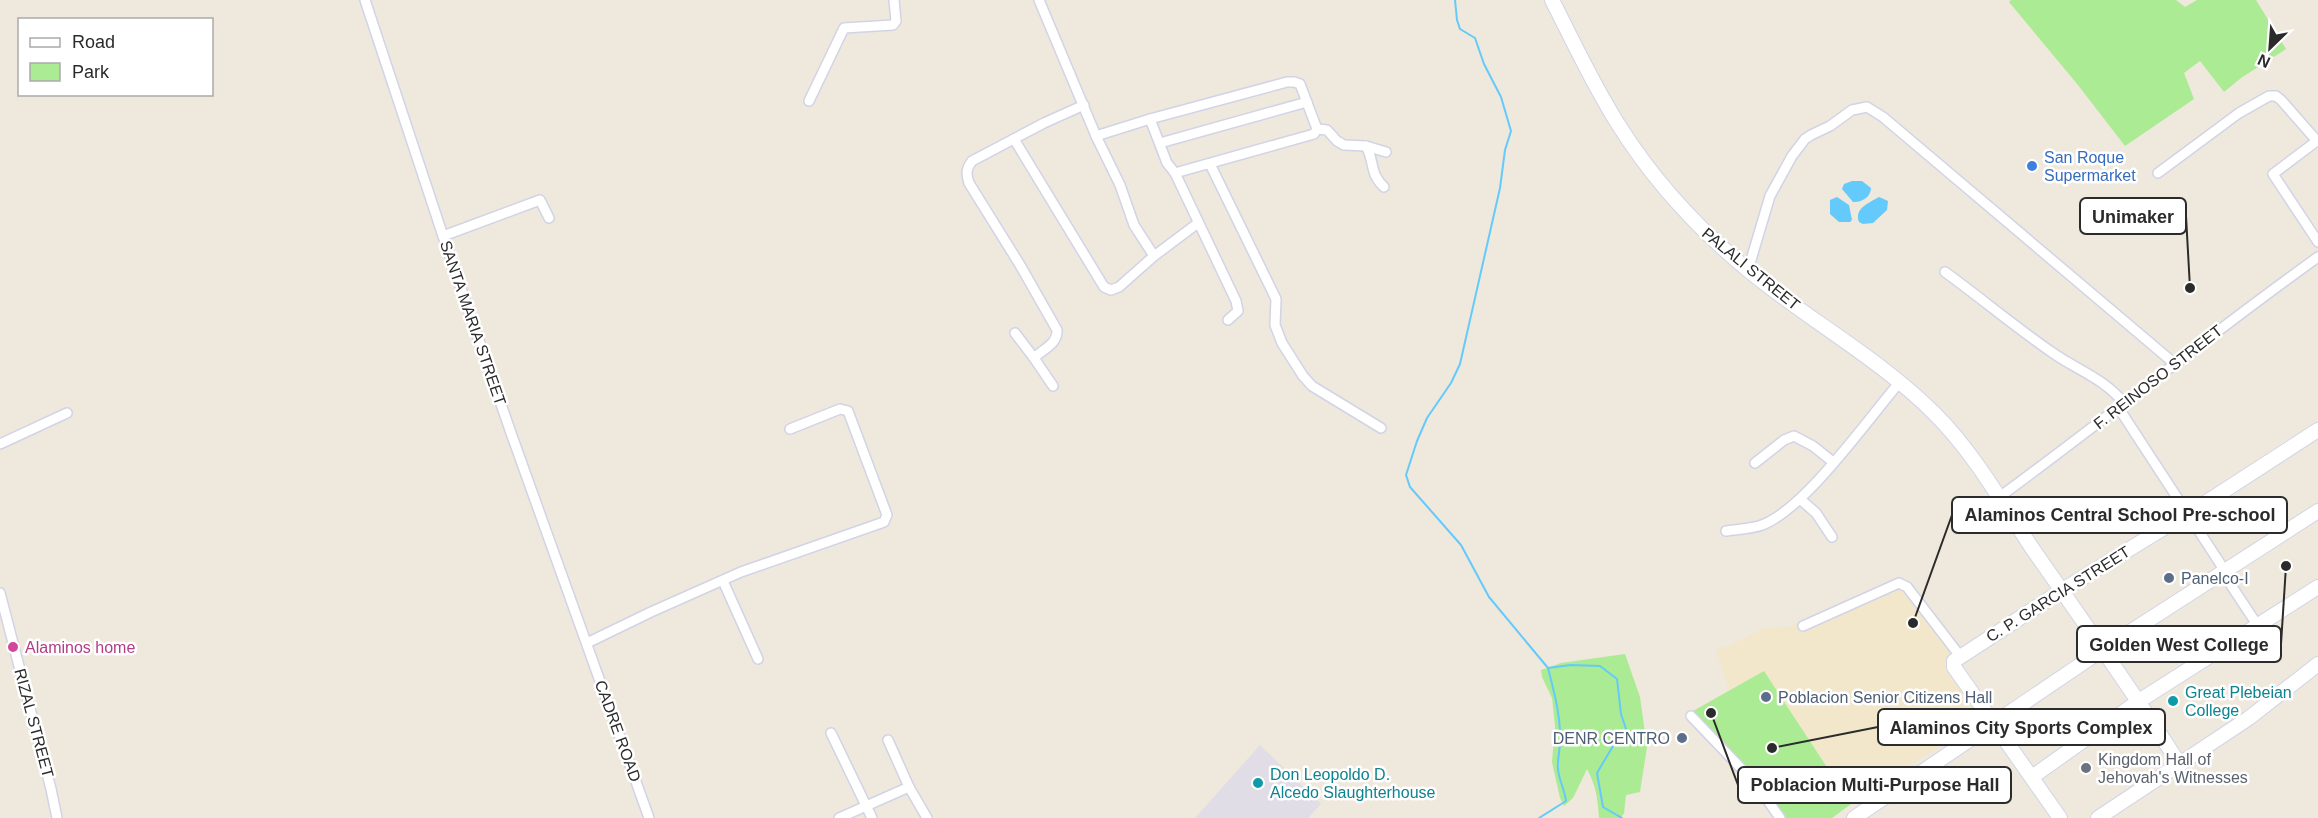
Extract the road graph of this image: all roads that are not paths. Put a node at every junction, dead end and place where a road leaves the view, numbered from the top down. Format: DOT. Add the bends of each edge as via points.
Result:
graph roads {
  1 [pos="365,0"];
  2 [pos="894,0"];
  3 [pos="1039,0"];
  4 [pos="1552,0"];
  5 [pos="809,100"];
  6 [pos="1307,102"];
  7 [pos="1084,105"];
  8 [pos="1150,119"];
  9 [pos="1317,129"];
  10 [pos="1096,136"];
  11 [pos="1014,139"];
  12 [pos="2318,140"];
  13 [pos="1160,143"];
  14 [pos="1366,146"];
  15 [pos="1386,152"];
  16 [pos="1210,164"];
  17 [pos="1175,173"];
  18 [pos="2158,173"];
  19 [pos="1384,187"];
  20 [pos="549,218"];
  21 [pos="1198,223"];
  22 [pos="443,236"];
  23 [pos="2318,242"];
  24 [pos="1154,256"];
  25 [pos="2318,257"];
  26 [pos="1748,270"];
  27 [pos="1945,272"];
  28 [pos="1228,320"];
  29 [pos="1015,333"];
  30 [pos="1034,358"];
  31 [pos="2175,364"];
  32 [pos="1899,382"];
  33 [pos="1053,386"];
  34 [pos="2121,405"];
  35 [pos="67,413"];
  36 [pos="1381,428"];
  37 [pos="790,429"];
  38 [pos="2318,429"];
  39 [pos="0,444"];
  40 [pos="1833,462"];
  41 [pos="1755,463"];
  42 [pos="1998,498"];
  43 [pos="1800,499"];
  44 [pos="2318,511"];
  45 [pos="2189,513"];
  46 [pos="1726,531"];
  47 [pos="1832,537"];
  48 [pos="2224,572"];
  49 [pos="723,580"];
  50 [pos="2318,587"];
  51 [pos="2061,591"];
  52 [pos="0,593"];
  53 [pos="1803,626"];
  54 [pos="2258,626"];
  55 [pos="587,643"];
  56 [pos="2102,650"];
  57 [pos="1960,656"];
  58 [pos="758,659"];
  59 [pos="2318,664"];
  60 [pos="2139,701"];
  61 [pos="1691,716"];
  62 [pos="1995,723"];
  63 [pos="831,733"];
  64 [pos="888,740"];
  65 [pos="2180,765"];
  66 [pos="2032,777"];
  67 [pos="909,787"];
  68 [pos="866,807"];
  69 [pos="57,818"];
  70 [pos="649,818"];
  71 [pos="839,818"];
  72 [pos="872,818"];
  73 [pos="927,818"];
  74 [pos="1780,818"];
  75 [pos="1854,818"];
  76 [pos="2060,818"];
  77 [pos="2098,818"];
  1 -- 22 [label="street, SANTA MARIA STREET"];
  2 -- 5 [label="street" via="893,25 844,28"];
  3 -- 7 [label="street"];
  4 -- 26 [label="street, PALALI STREET" via="1616,121 1638,154 1688,216"];
  6 -- 8 [label="street" via="1300,84 1294,81"];
  6 -- 9 [label="street"];
  6 -- 13 [label="street"];
  7 -- 10 [label="street"];
  7 -- 11 [label="street"];
  8 -- 10 [label="street"];
  8 -- 13 [label="street"];
  9 -- 14 [label="street" via="1327,130 1344,145"];
  9 -- 16 [label="street" via="1311,135"];
  10 -- 24 [label="street" via="1134,225"];
  11 -- 24 [label="street" via="1104,287 1119,287"];
  11 -- 30 [label="street" via="972,161 966,174 1057,330 1054,342"];
  12 -- 18 [label="street" via="2281,100 2269,96 2239,113"];
  12 -- 23 [label="street" via="2273,174"];
  13 -- 17 [label="street"];
  14 -- 15 [label="street"];
  14 -- 19 [label="street" via="1373,175"];
  16 -- 17 [label="street"];
  16 -- 36 [label="street" via="1276,299 1276,330 1299,370 1312,386"];
  17 -- 21 [label="street"];
  20 -- 22 [label="street" via="540,200"];
  21 -- 24 [label="street"];
  21 -- 28 [label="street" via="1236,302 1238,310"];
  22 -- 55 [label="street, SANTA MARIA STREET"];
  25 -- 31 [label="street, F. REINOSO STREET"];
  26 -- 31 [label="street" via="1770,196 1792,156 1811,135 1852,110 1867,107"];
  26 -- 32 [label="street, PALALI STREET"];
  27 -- 34 [label="street" via="2023,332 2104,382"];
  29 -- 30 [label="street"];
  30 -- 33 [label="street"];
  31 -- 34 [label="street, F. REINOSO STREET"];
  32 -- 40 [label="street"];
  32 -- 42 [label="street, PALALI STREET" via="1936,414 1971,455"];
  34 -- 42 [label="street, F. REINOSO STREET"];
  34 -- 45 [label="street"];
  35 -- 39 [label="street"];
  37 -- 49 [label="street" via="840,409 848,411 886,518 880,525"];
  38 -- 45 [label="street, C. P. GARCIA STREET"];
  40 -- 41 [label="street" via="1794,436"];
  40 -- 43 [label="street"];
  42 -- 51 [label="street, PALALI STREET"];
  43 -- 46 [label="street" via="1761,525"];
  43 -- 47 [label="street" via="1816,513"];
  44 -- 48 [label="street"];
  45 -- 48 [label="street"];
  45 -- 51 [label="street, C. P. GARCIA STREET"];
  48 -- 54 [label="street"];
  48 -- 56 [label="street"];
  49 -- 55 [label="street"];
  49 -- 58 [label="street"];
  50 -- 54 [label="street"];
  51 -- 56 [label="street, PALALI STREET"];
  51 -- 57 [label="street, C. P. GARCIA STREET"];
  52 -- 69 [label="street, RIZAL STREET"];
  53 -- 57 [label="street" via="1899,583 1907,587"];
  54 -- 60 [label="street"];
  55 -- 70 [label="street, CADRE ROAD"];
  56 -- 60 [label="street, PALALI STREET"];
  56 -- 62 [label="street"];
  57 -- 62 [label="street" via="1953,667"];
  59 -- 65 [label="street"];
  60 -- 65 [label="street, PALALI STREET"];
  60 -- 66 [label="street"];
  61 -- 74 [label="street" via="1757,785"];
  62 -- 66 [label="street"];
  62 -- 75 [label="street"];
  63 -- 68 [label="street"];
  64 -- 67 [label="street"];
  65 -- 77 [label="street"];
  66 -- 76 [label="street"];
  67 -- 68 [label="street"];
  67 -- 73 [label="street"];
  68 -- 71 [label="street"];
  68 -- 72 [label="street"];
}
